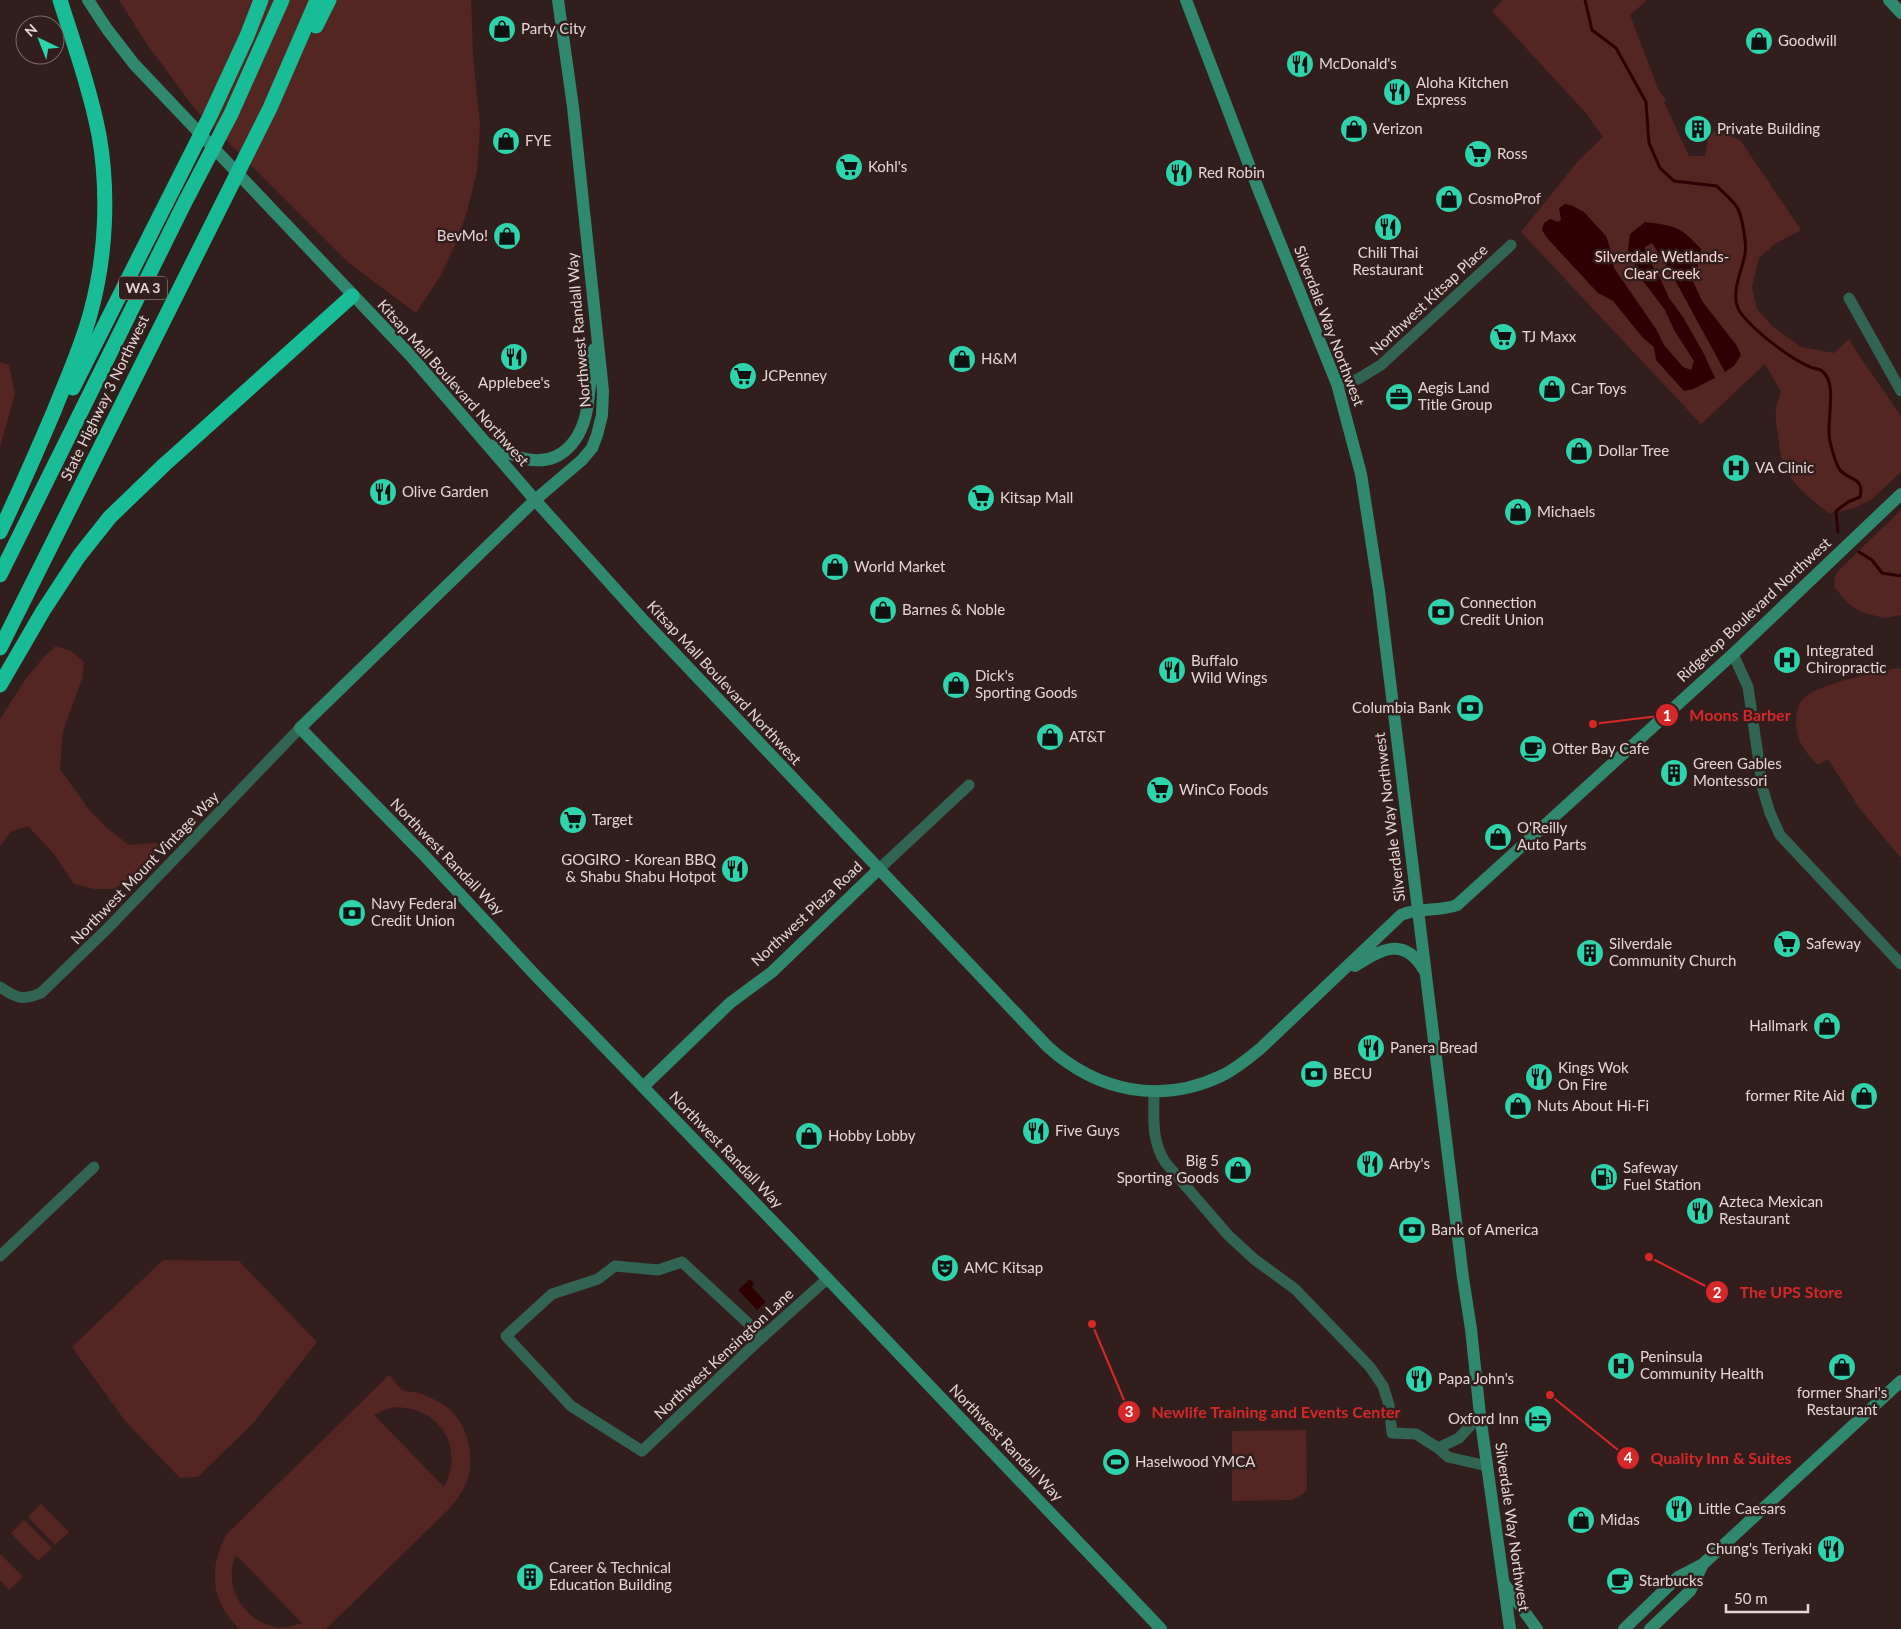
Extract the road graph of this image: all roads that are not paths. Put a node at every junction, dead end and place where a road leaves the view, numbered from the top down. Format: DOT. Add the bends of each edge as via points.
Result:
graph roads {
  1 [pos="60,0"];
  2 [pos="88,0"];
  3 [pos="261,0"];
  4 [pos="282,0"];
  5 [pos="317,0"];
  6 [pos="329,0"];
  7 [pos="558,0"];
  8 [pos="1186,0"];
  9 [pos="1889,0"];
  10 [pos="1901,13"];
  11 [pos="270,108"];
  12 [pos="1511,245"];
  13 [pos="352,296"];
  14 [pos="1849,298"];
  15 [pos="597,339"];
  16 [pos="1337,384"];
  17 [pos="1901,391"];
  18 [pos="487,444"];
  19 [pos="33,461"];
  20 [pos="1901,494"];
  21 [pos="535,500"];
  22 [pos="0,532"];
  23 [pos="0,575"];
  24 [pos="0,648"];
  25 [pos="1733,654"];
  26 [pos="0,685"];
  27 [pos="300,728"];
  28 [pos="969,785"];
  29 [pos="879,869"];
  30 [pos="1418,910"];
  31 [pos="1901,964"];
  32 [pos="1426,972"];
  33 [pos="1332,981"];
  34 [pos="0,987"];
  35 [pos="643,1087"];
  36 [pos="1154,1091"];
  37 [pos="94,1167"];
  38 [pos="0,1256"];
  39 [pos="827,1279"];
  40 [pos="763,1337"];
  41 [pos="1901,1381"];
  42 [pos="1480,1415"];
  43 [pos="1438,1448"];
  44 [pos="1486,1466"];
  45 [pos="1703,1564"];
  46 [pos="1504,1585"];
  47 [pos="1638,1615"];
  48 [pos="1161,1629"];
  49 [pos="1510,1629"];
  50 [pos="1538,1629"];
  51 [pos="1624,1629"];
  52 [pos="1633,1629"];
  53 [pos="1650,1629"];
  1 -- 19 [label="highway" via="98,135 103,174 103,235 87,324"];
  2 -- 13 [label="main road, Kitsap Mall Boulevard Northwest" via="125,52"];
  3 -- 19 [label="highway" via="210,116"];
  4 -- 23 [label="highway, State Highway 3 Northwest / WA 3" via="231,114"];
  5 -- 11 [label="highway, State Highway 3 Northwest / WA 3"];
  6 -- 11 [label="highway"];
  7 -- 15 [label="main road, Northwest Randall Way" via="573,108"];
  8 -- 16 [label="main road, Silverdale Way Northwest"];
  9 -- 10 [label="main road"];
  11 -- 24 [label="highway, State Highway 3 Northwest / WA 3"];
  12 -- 16 [label="street, Northwest Kitsap Place" via="1381,366 1358,379"];
  13 -- 18 [label="main road, Kitsap Mall Boulevard Northwest" via="410,355"];
  13 -- 26 [label="highway" via="110,517 48,603"];
  14 -- 17 [label="street"];
  15 -- 18 [label="main road" via="586,417 582,429 566,451 545,460 533,460"];
  15 -- 21 [label="main road, Northwest Randall Way" via="603,391 598,435 582,460"];
  16 -- 30 [label="main road, Silverdale Way Northwest" via="1361,474 1377,573"];
  18 -- 21 [label="main road, Kitsap Mall Boulevard Northwest"];
  19 -- 22 [label="highway"];
  20 -- 25 [label="main road, Ridgetop Boulevard Northwest"];
  21 -- 27 [label="main road, Northwest Randall Way"];
  21 -- 29 [label="main road, Kitsap Mall Boulevard Northwest" via="645,622"];
  25 -- 30 [label="main road, Ridgetop Boulevard Northwest" via="1465,898 1452,907"];
  25 -- 31 [label="street" via="1748,687 1763,790 1780,834"];
  27 -- 34 [label="street, Northwest Mount Vintage Way" via="41,994 28,998 13,996"];
  27 -- 35 [label="main road, Northwest Randall Way"];
  28 -- 29 [label="street, Northwest Plaza Road"];
  29 -- 35 [label="main road, Northwest Plaza Road" via="772,972 730,1003"];
  29 -- 36 [label="main road, Kitsap Mall Boulevard Northwest" via="1065,1062 1103,1082"];
  30 -- 32 [label="main road, Silverdale Way Northwest"];
  30 -- 33 [label="main road, Kitsap Mall Boulevard Northwest" via="1397,918"];
  32 -- 33 [label="main road" via="1413,954 1385,950"];
  32 -- 42 [label="main road, Silverdale Way Northwest"];
  33 -- 36 [label="main road, Kitsap Mall Boulevard Northwest" via="1262,1048 1235,1068 1196,1085"];
  35 -- 39 [label="main road, Northwest Randall Way"];
  36 -- 43 [label="street" via="1157,1150 1174,1174 1228,1235 1295,1289 1370,1368 1383,1386 1392,1433 1416,1434"];
  37 -- 38 [label="street"];
  39 -- 40 [label="street, Northwest Kensington Lane"];
  39 -- 48 [label="main road, Northwest Randall Way"];
  40 -- 40 [label="street, Northwest Kensington Lane" via="682,1262 658,1270 616,1266 598,1279 552,1294 506,1336 571,1406 642,1451"];
  41 -- 45 [label="main road"];
  42 -- 43 [label="street" via="1459,1438"];
  42 -- 44 [label="main road, Silverdale Way Northwest"];
  43 -- 44 [label="street" via="1448,1458"];
  44 -- 46 [label="main road, Silverdale Way Northwest"];
  45 -- 47 [label="main road" via="1678,1577"];
  45 -- 53 [label="main road" via="1690,1591"];
  46 -- 49 [label="main road, Silverdale Way Northwest"];
  46 -- 50 [label="main road"];
  47 -- 51 [label="main road"];
  47 -- 52 [label="main road"];
}
